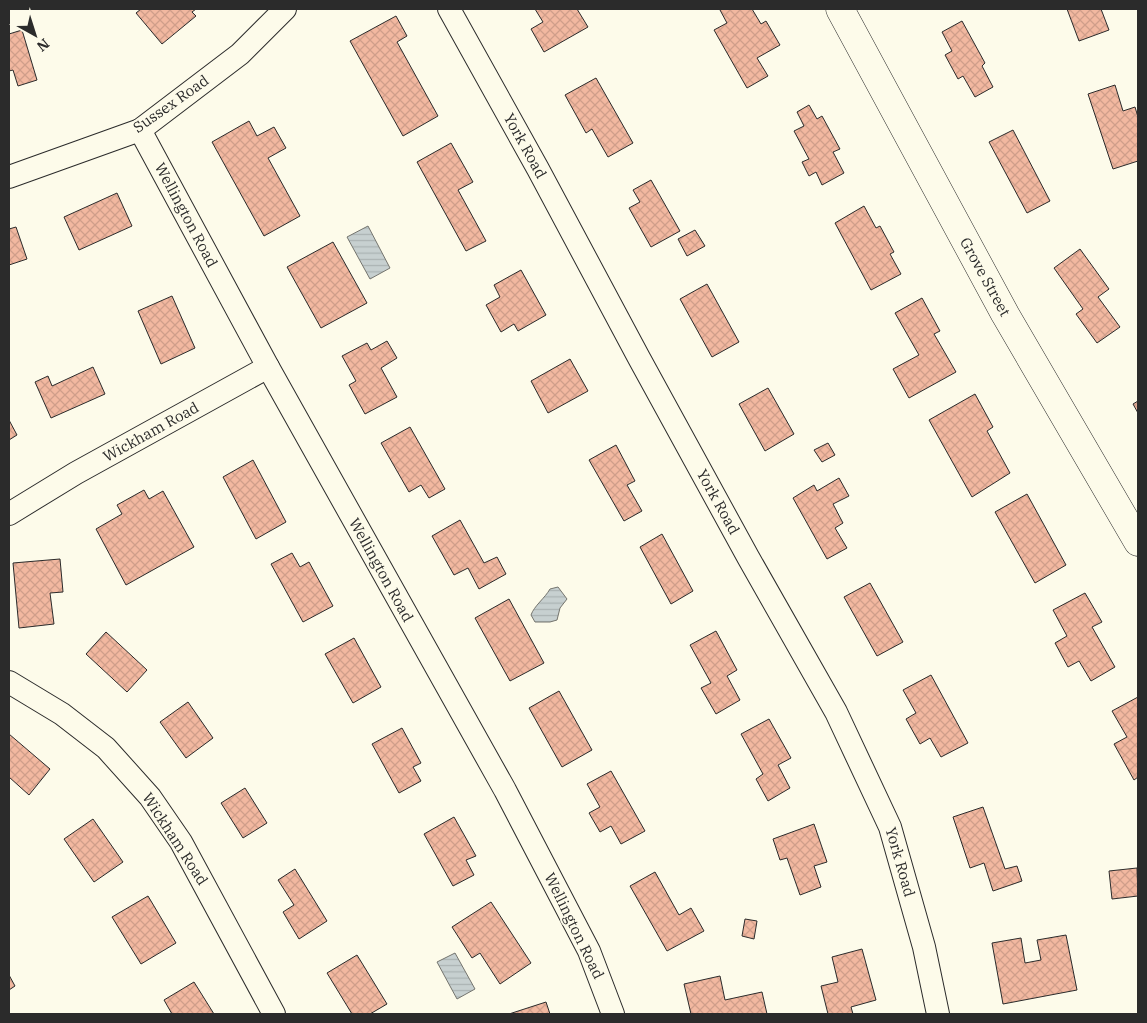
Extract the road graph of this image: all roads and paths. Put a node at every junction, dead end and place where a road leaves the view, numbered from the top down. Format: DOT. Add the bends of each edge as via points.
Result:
graph roads {
  1 [pos="285,9"];
  2 [pos="449,9"];
  3 [pos="840,9"];
  4 [pos="140,130"];
  5 [pos="9,177"];
  6 [pos="268,367"];
  7 [pos="9,514"];
  8 [pos="1134,526"];
  9 [pos="9,682"];
  10 [pos="274,1014"];
  11 [pos="613,1014"];
  12 [pos="938,1014"];
  1 -- 4 [label="street, Sussex Road" via="240,54"];
  2 -- 12 [label="street, York Road" via="638,358 836,712 890,827 924,947"];
  3 -- 8 [label="street, Grove Street" via="1005,314"];
  4 -- 5 [label="street, Sussex Road"];
  4 -- 6 [label="street, Wellington Road"];
  6 -- 7 [label="street, Wickham Road" via="76,473"];
  6 -- 11 [label="street, Wellington Road" via="505,790 589,951"];
  9 -- 10 [label="street, Wickham Road" via="62,714 106,748 150,797 181,842"];
}
